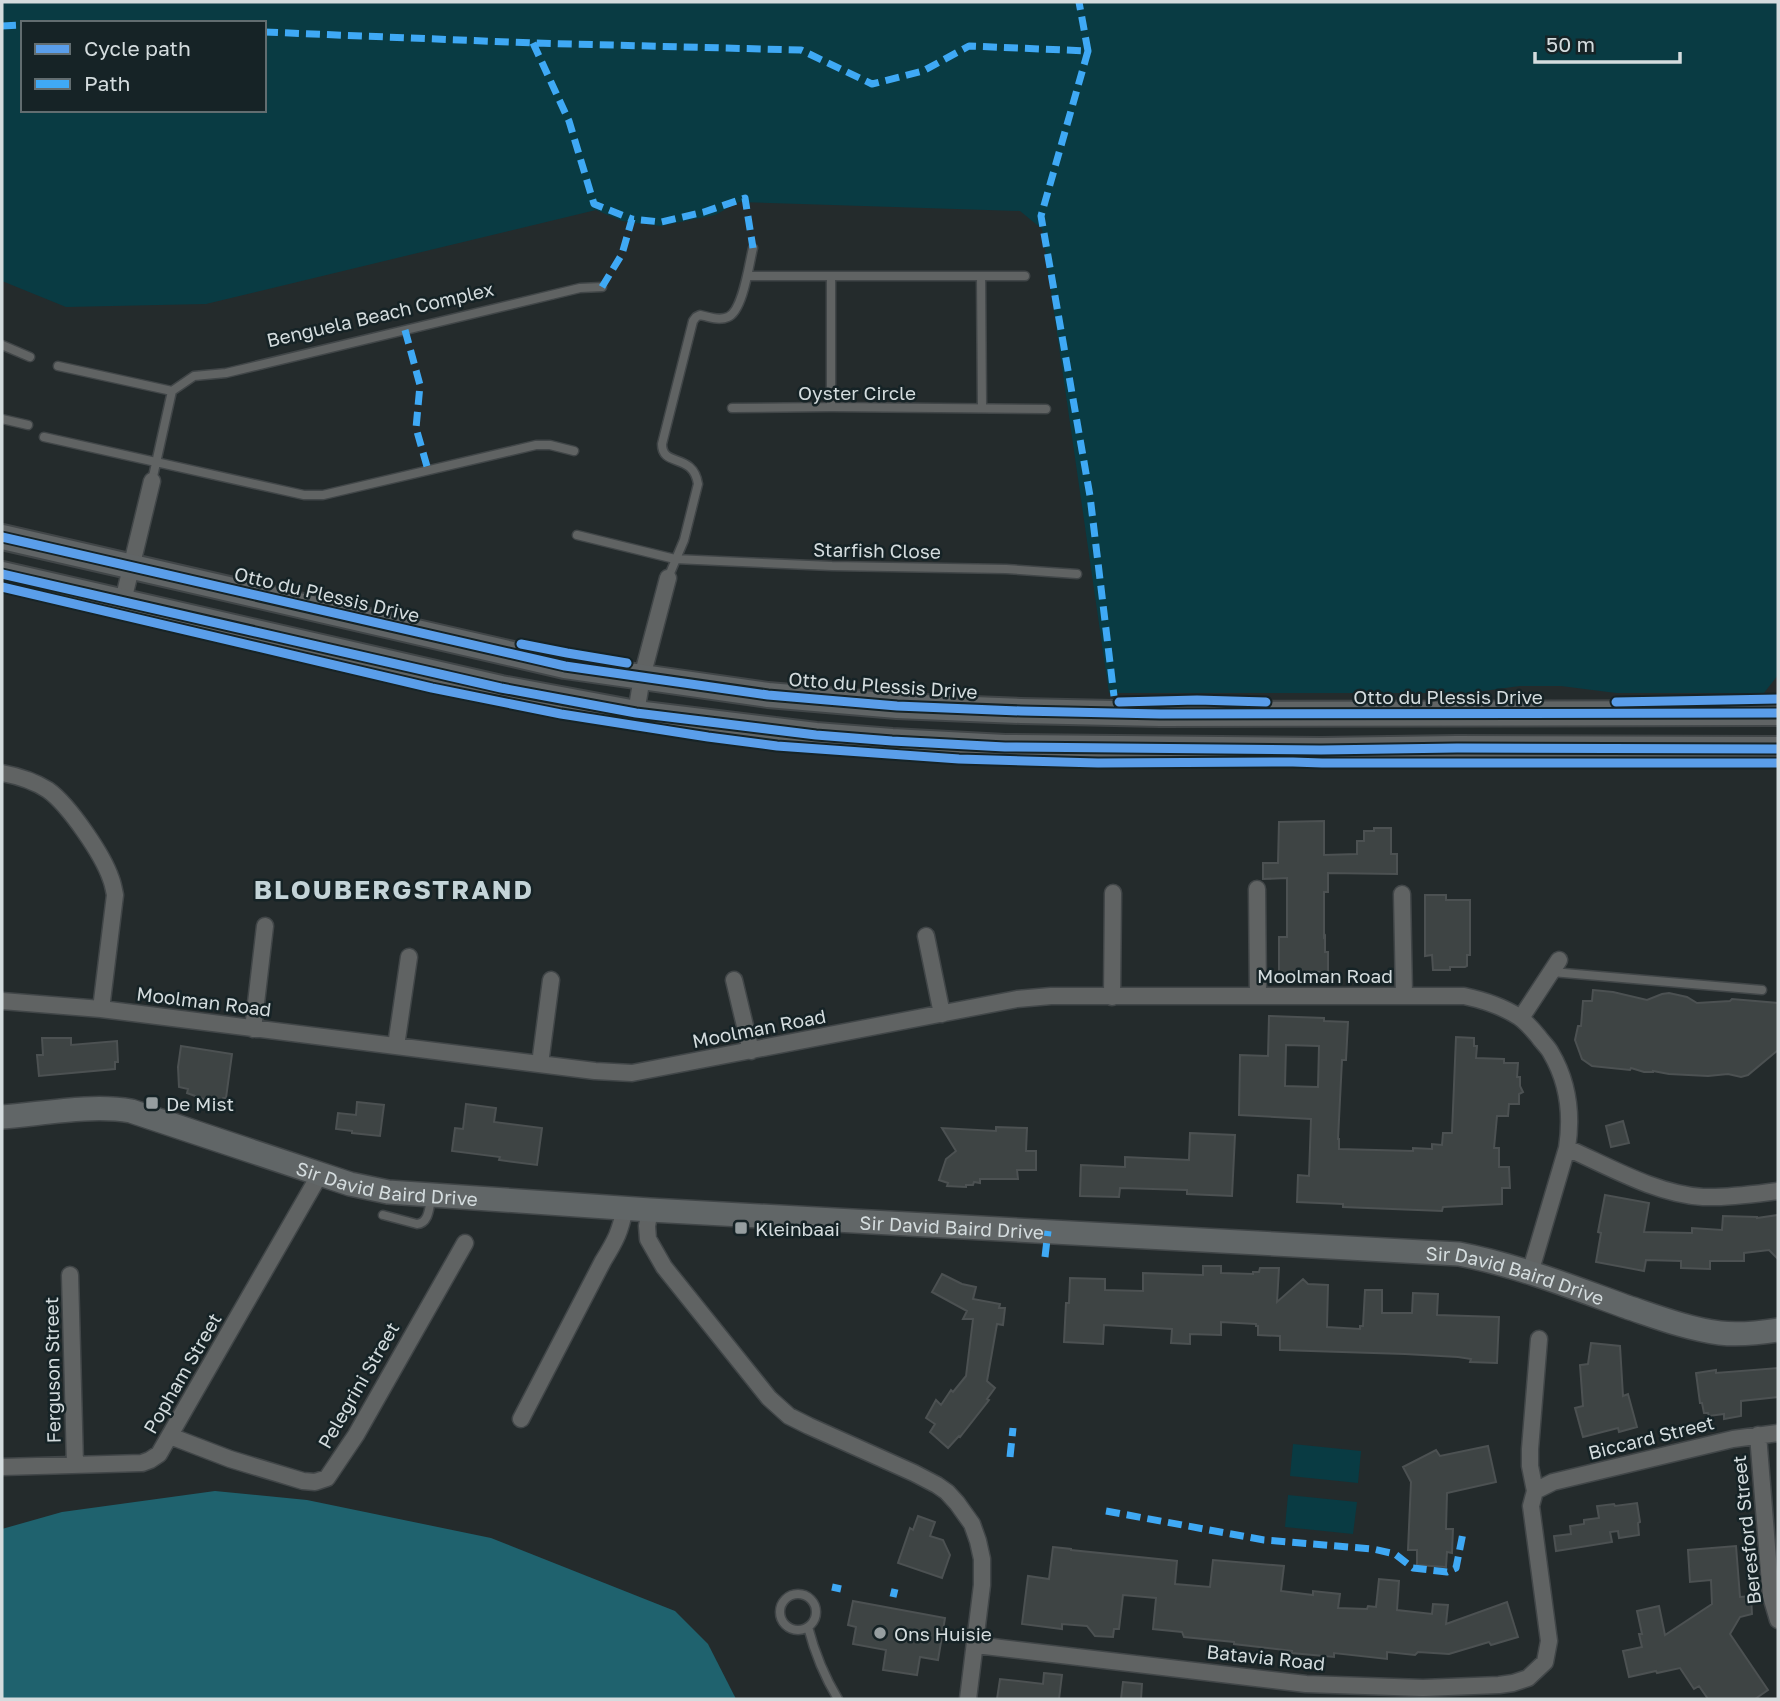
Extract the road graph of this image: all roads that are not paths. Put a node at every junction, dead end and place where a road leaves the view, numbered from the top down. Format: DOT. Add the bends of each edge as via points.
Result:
graph roads {
  1 [pos="753,248"];
  2 [pos="747,276"];
  3 [pos="981,276"];
  4 [pos="1025,276"];
  5 [pos="831,277"];
  6 [pos="602,288"];
  7 [pos="2,345"];
  8 [pos="30,358"];
  9 [pos="58,366"];
  10 [pos="172,391"];
  11 [pos="831,407"];
  12 [pos="732,408"];
  13 [pos="982,408"];
  14 [pos="1046,409"];
  15 [pos="2,419"];
  16 [pos="28,425"];
  17 [pos="44,437"];
  18 [pos="574,451"];
  19 [pos="157,462"];
  20 [pos="152,481"];
  21 [pos="577,535"];
  22 [pos="2,537"];
  23 [pos="675,559"];
  24 [pos="131,567"];
  25 [pos="2,574"];
  26 [pos="1077,574"];
  27 [pos="668,578"];
  28 [pos="123,601"];
  29 [pos="642,677"];
  30 [pos="636,713"];
  31 [pos="1778,713"];
  32 [pos="1160,714"];
  33 [pos="1160,748"];
  34 [pos="1778,749"];
  35 [pos="2,773"];
  36 [pos="1257,889"];
  37 [pos="1113,893"];
  38 [pos="1402,894"];
  39 [pos="265,926"];
  40 [pos="926,936"];
  41 [pos="409,957"];
  42 [pos="1555,966"];
  43 [pos="551,980"];
  44 [pos="734,980"];
  45 [pos="1762,990"];
  46 [pos="1258,996"];
  47 [pos="1404,996"];
  48 [pos="1112,997"];
  49 [pos="2,1001"];
  50 [pos="101,1009"];
  51 [pos="942,1014"];
  52 [pos="1521,1018"];
  53 [pos="253,1029"];
  54 [pos="396,1046"];
  55 [pos="751,1051"];
  56 [pos="540,1064"];
  57 [pos="2,1116"];
  58 [pos="1567,1148"];
  59 [pos="320,1174"];
  60 [pos="1778,1191"];
  61 [pos="432,1196"];
  62 [pos="625,1208"];
  63 [pos="650,1210"];
  64 [pos="383,1215"];
  65 [pos="465,1243"];
  66 [pos="1530,1273"];
  67 [pos="71,1275"];
  68 [pos="1778,1330"];
  69 [pos="1539,1339"];
  70 [pos="521,1419"];
  71 [pos="1778,1433"];
  72 [pos="1758,1435"];
  73 [pos="170,1436"];
  74 [pos="75,1465"];
  75 [pos="2,1467"];
  76 [pos="1535,1491"];
  77 [pos="1778,1620"];
  78 [pos="808,1628"];
  79 [pos="976,1645"];
  80 [pos="838,1699"];
  81 [pos="968,1699"];
  1 -- 2 [label="lane"];
  2 -- 5 [label="lane"];
  2 -- 23 [label="lane" via="734,314 726,319 700,315 693,321 662,444 665,456 685,463 697,475 684,540"];
  3 -- 4 [label="lane"];
  3 -- 5 [label="lane"];
  3 -- 13 [label="lane"];
  5 -- 11 [label="lane"];
  6 -- 10 [label="lane, Benguela Beach Complex" via="580,288 226,373 194,376"];
  7 -- 8 [label="lane"];
  9 -- 10 [label="lane"];
  10 -- 19 [label="lane"];
  11 -- 12 [label="lane, Oyster Circle"];
  11 -- 13 [label="lane, Oyster Circle"];
  13 -- 14 [label="lane, Oyster Circle"];
  15 -- 16 [label="lane"];
  17 -- 19 [label="lane"];
  18 -- 19 [label="lane" via="550,445 524,447 323,495 304,495"];
  19 -- 20 [label="lane"];
  20 -- 24 [label="street"];
  21 -- 23 [label="lane, Starfish Close"];
  22 -- 24 [label="main road, Otto du Plessis Drive"];
  23 -- 26 [label="lane, Starfish Close"];
  23 -- 27 [label="lane"];
  24 -- 28 [label="street"];
  24 -- 29 [label="main road, Otto du Plessis Drive" via="565,666"];
  25 -- 28 [label="main road"];
  27 -- 29 [label="street"];
  28 -- 30 [label="main road" via="501,688"];
  29 -- 30 [label="street"];
  29 -- 32 [label="main road, Otto du Plessis Drive" via="768,695 897,706"];
  30 -- 33 [label="main road" via="892,741"];
  31 -- 32 [label="main road, Otto du Plessis Drive"];
  32 -- 33 [label="main road"];
  33 -- 34 [label="main road"];
  35 -- 50 [label="street" via="33,782 66,807 112,880 115,895"];
  36 -- 46 [label="street"];
  37 -- 48 [label="street"];
  38 -- 47 [label="street"];
  39 -- 53 [label="street"];
  40 -- 51 [label="street"];
  41 -- 54 [label="street"];
  42 -- 45 [label="lane"];
  42 -- 52 [label="street"];
  43 -- 56 [label="street"];
  44 -- 55 [label="street"];
  46 -- 47 [label="street, Moolman Road"];
  46 -- 48 [label="street, Moolman Road"];
  47 -- 52 [label="street, Moolman Road" via="1464,996 1488,1001"];
  48 -- 51 [label="street, Moolman Road" via="1017,999"];
  49 -- 50 [label="street, Moolman Road"];
  50 -- 53 [label="street, Moolman Road"];
  51 -- 55 [label="street, Moolman Road"];
  52 -- 58 [label="street, Moolman Road" via="1551,1053 1562,1079 1569,1107"];
  53 -- 54 [label="street, Moolman Road"];
  54 -- 56 [label="street, Moolman Road"];
  55 -- 56 [label="street, Moolman Road" via="632,1073"];
  57 -- 59 [label="street, Sir David Baird Drive" via="124,1110"];
  58 -- 60 [label="street" via="1677,1193 1704,1197"];
  58 -- 66 [label="street, Moolman Road"];
  59 -- 61 [label="street, Sir David Baird Drive" via="367,1188"];
  59 -- 73 [label="street, Popham Street"];
  61 -- 62 [label="street, Sir David Baird Drive"];
  61 -- 64 [label="lane" via="422,1223"];
  62 -- 63 [label="street, Sir David Baird Drive"];
  62 -- 70 [label="street" via="619,1234"];
  63 -- 66 [label="street, Sir David Baird Drive" via="1435,1252 1471,1256"];
  63 -- 79 [label="street" via="648,1239 664,1267 769,1398 789,1416 925,1479 957,1503 972,1524 982,1559"];
  65 -- 73 [label="street, Pelegrini Street" via="327,1478 303,1481"];
  66 -- 68 [label="street, Sir David Baird Drive" via="1701,1329 1743,1334"];
  67 -- 74 [label="street, Ferguson Street"];
  69 -- 76 [label="street" via="1530,1449"];
  71 -- 72 [label="street, Biccard Street"];
  72 -- 76 [label="street, Biccard Street" via="1553,1482"];
  72 -- 77 [label="street, Beresford Street" via="1771,1596"];
  73 -- 74 [label="street, Popham Street" via="159,1454 142,1463"];
  74 -- 75 [label="street, Popham Street"];
  76 -- 79 [label="street, Batavia Road" via="1531,1506 1549,1641 1545,1662 1528,1678 1513,1683 1423,1688 1306,1684"];
  78 -- 78 [label="lane" via="791,1629 783,1624 780,1607 792,1594 801,1593 815,1604 817,1612"];
  78 -- 80 [label="lane" via="815,1654"];
  79 -- 81 [label="street"];
}
